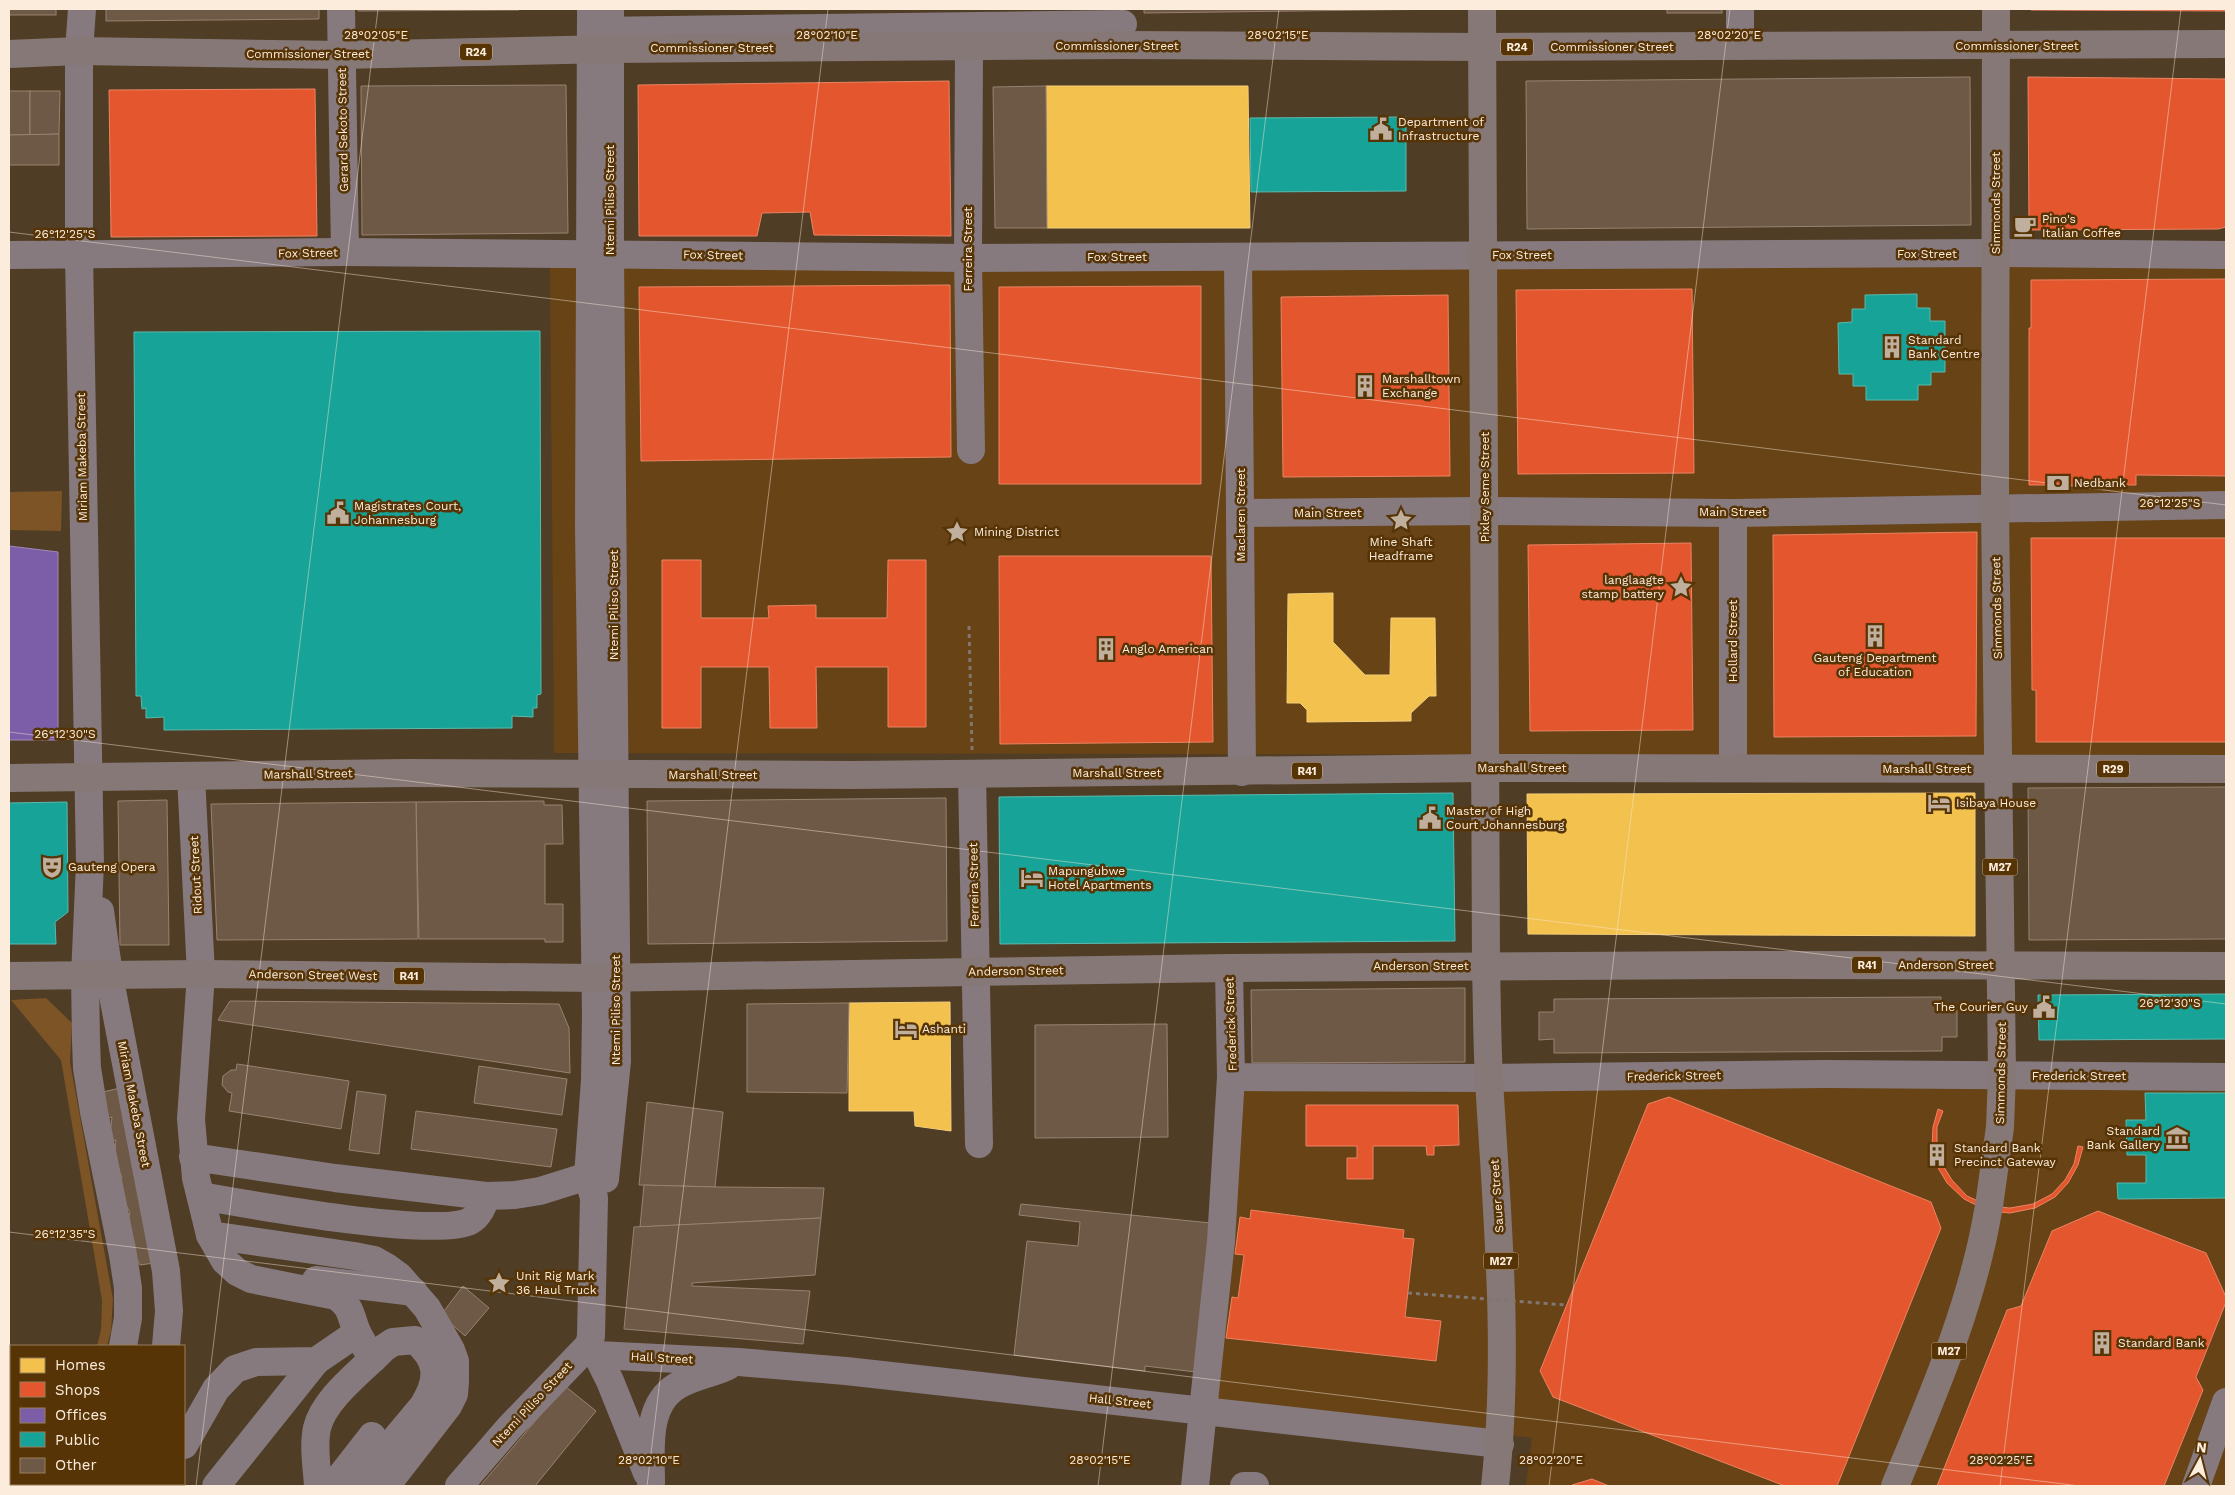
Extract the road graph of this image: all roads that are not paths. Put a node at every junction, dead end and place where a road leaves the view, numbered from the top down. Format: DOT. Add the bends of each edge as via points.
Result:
graph roads {
  1 [pos="69,9"];
  2 [pos="82,9"];
  3 [pos="341,9"];
  4 [pos="1482,9"];
  5 [pos="1740,9"];
  6 [pos="1996,9"];
  7 [pos="716,16"];
  8 [pos="1123,26"];
  9 [pos="601,30"];
  10 [pos="2226,44"];
  11 [pos="1740,46"];
  12 [pos="1995,46"];
  13 [pos="968,47"];
  14 [pos="1482,47"];
  15 [pos="79,52"];
  16 [pos="9,54"];
  17 [pos="341,54"];
  18 [pos="345,252"];
  19 [pos="1997,253"];
  20 [pos="600,254"];
  21 [pos="9,255"];
  22 [pos="78,255"];
  23 [pos="2226,255"];
  24 [pos="1484,256"];
  25 [pos="1238,257"];
  26 [pos="968,258"];
  27 [pos="971,450"];
  28 [pos="2226,506"];
  29 [pos="1995,508"];
  30 [pos="1485,511"];
  31 [pos="1240,513"];
  32 [pos="1733,513"];
  33 [pos="1485,768"];
  34 [pos="1733,768"];
  35 [pos="1999,769"];
  36 [pos="2226,769"];
  37 [pos="1242,772"];
  38 [pos="604,774"];
  39 [pos="972,774"];
  40 [pos="190,776"];
  41 [pos="9,778"];
  42 [pos="87,778"];
  43 [pos="2001,965"];
  44 [pos="1486,966"];
  45 [pos="2226,966"];
  46 [pos="1229,968"];
  47 [pos="974,971"];
  48 [pos="200,974"];
  49 [pos="9,976"];
  50 [pos="97,976"];
  51 [pos="606,977"];
  52 [pos="2002,1075"];
  53 [pos="1231,1077"];
  54 [pos="2226,1077"];
  55 [pos="1489,1078"];
  56 [pos="979,1144"];
  57 [pos="193,1157"];
  58 [pos="596,1183"];
  59 [pos="201,1196"];
  60 [pos="486,1196"];
  61 [pos="210,1235"];
  62 [pos="237,1272"];
  63 [pos="414,1292"];
  64 [pos="357,1333"];
  65 [pos="123,1345"];
  66 [pos="166,1345"];
  67 [pos="593,1350"];
  68 [pos="373,1359"];
  69 [pos="316,1361"];
  70 [pos="739,1362"];
  71 [pos="2226,1402"];
  72 [pos="1203,1410"];
  73 [pos="372,1436"];
  74 [pos="185,1443"];
  75 [pos="1500,1444"];
  76 [pos="652,1485"];
  77 [pos="216,1486"];
  78 [pos="318,1486"];
  79 [pos="334,1486"];
  80 [pos="356,1486"];
  81 [pos="386,1486"];
  82 [pos="459,1486"];
  83 [pos="1194,1486"];
  84 [pos="1244,1486"];
  85 [pos="1255,1486"];
  86 [pos="1496,1486"];
  87 [pos="1895,1486"];
  88 [pos="2196,1486"];
  1 -- 15 [label="street, Miriam Makeba Street"];
  2 -- 15 [label="street, Miriam Makeba Street"];
  3 -- 17 [label="street, Gerard Sekoto Street"];
  4 -- 14 [label="main road, Pixley Seme Street / M27"];
  5 -- 11 [label="street"];
  6 -- 12 [label="main road, Simmonds Street / M27"];
  7 -- 8 [label="street"];
  7 -- 9 [label="street"];
  8 -- 13 [label="main road, Commissioner Street / R24"];
  8 -- 14 [label="main road, Commissioner Street / R24"];
  9 -- 13 [label="main road, Commissioner Street / R24"];
  9 -- 17 [label="main road, Commissioner Street / R24"];
  9 -- 20 [label="street, Ntemi Piliso Street"];
  10 -- 12 [label="main road, Commissioner Street / R24"];
  11 -- 12 [label="main road, Commissioner Street / R24"];
  11 -- 14 [label="main road, Commissioner Street / R24"];
  12 -- 19 [label="main road, Simmonds Street / M27"];
  13 -- 26 [label="street, Ferreira Street"];
  14 -- 24 [label="main road, Pixley Seme Street / M27"];
  15 -- 16 [label="main road, Commissioner Street / R24"];
  15 -- 17 [label="main road, Commissioner Street / R24"];
  15 -- 22 [label="street, Miriam Makeba Street"];
  17 -- 18 [label="street, Gerard Sekoto Street"];
  18 -- 20 [label="street, Fox Street"];
  18 -- 22 [label="street, Fox Street"];
  19 -- 23 [label="street, Fox Street"];
  19 -- 24 [label="street, Fox Street"];
  19 -- 29 [label="main road, Simmonds Street / M27"];
  20 -- 26 [label="street, Fox Street"];
  20 -- 38 [label="street, Ntemi Piliso Street"];
  21 -- 22 [label="street, Fox Street"];
  22 -- 42 [label="street, Miriam Makeba Street"];
  24 -- 25 [label="street, Fox Street"];
  24 -- 30 [label="main road, Pixley Seme Street / M27"];
  25 -- 26 [label="street, Fox Street"];
  25 -- 31 [label="street, Maclaren Street"];
  26 -- 27 [label="street, Ferreira Street"];
  28 -- 29 [label="street, Main Street"];
  29 -- 32 [label="street, Main Street"];
  29 -- 35 [label="main road, Simmonds Street / M27"];
  30 -- 31 [label="street, Main Street"];
  30 -- 32 [label="street, Main Street"];
  30 -- 33 [label="main road, Pixley Seme Street / M27"];
  31 -- 37 [label="street, Maclaren Street"];
  32 -- 34 [label="street, Hollard Street"];
  33 -- 34 [label="main road, Marshall Street / R41"];
  33 -- 37 [label="main road, Marshall Street / R41"];
  33 -- 44 [label="main road, Pixley Seme Street / M27"];
  34 -- 35 [label="main road, Marshall Street / R41"];
  35 -- 36 [label="main road, Marshall Street / R29"];
  35 -- 43 [label="main road, Simmonds Street / M27"];
  37 -- 39 [label="main road, Marshall Street / R41"];
  38 -- 39 [label="main road, Marshall Street / R41"];
  38 -- 40 [label="main road, Marshall Street / R41"];
  38 -- 51 [label="street, Ntemi Piliso Street"];
  39 -- 47 [label="street, Ferreira Street"];
  40 -- 42 [label="main road, Marshall Street / R41"];
  40 -- 48 [label="street, Ridout Street"];
  41 -- 42 [label="main road, Marshall Street / R41"];
  42 -- 50 [label="street, Miriam Makeba Street"];
  43 -- 44 [label="main road, Anderson Street / R41"];
  43 -- 45 [label="main road, Anderson Street"];
  43 -- 52 [label="main road, Simmonds Street / M27"];
  44 -- 46 [label="main road, Anderson Street / R41"];
  44 -- 55 [label="main road, Sauer Street / M27"];
  46 -- 47 [label="main road, Anderson Street / R41"];
  46 -- 53 [label="street, Frederick Street"];
  47 -- 51 [label="main road, Anderson Street / R41"];
  47 -- 56 [label="street, Ferreira Street"];
  48 -- 50 [label="main road, Anderson Street West / R41"];
  48 -- 51 [label="main road, Anderson Street West / R41"];
  48 -- 57 [label="street, Ridout Street" via="191,1118"];
  49 -- 50 [label="main road, Anderson Street West / R41"];
  50 -- 65 [label="street, Miriam Makeba Street" via="87,1068 128,1288 128,1318"];
  50 -- 66 [label="street, Miriam Makeba Street" via="166,1271 169,1310"];
  51 -- 58 [label="street, Ntemi Piliso Street" via="617,1061"];
  52 -- 54 [label="street, Frederick Street"];
  52 -- 55 [label="street, Frederick Street"];
  52 -- 87 [label="main road, Simmonds Street / M27" via="2000,1127 1982,1248 1933,1395"];
  53 -- 55 [label="street, Frederick Street"];
  53 -- 72 [label="street" via="1222,1242"];
  55 -- 75 [label="main road, Sauer Street / M27" via="1504,1334"];
  57 -- 59 [label="street, Ridout Street"];
  57 -- 60 [label="street"];
  58 -- 60 [label="street"];
  58 -- 67 [label="street, Ntemi Piliso Street"];
  59 -- 60 [label="street" via="353,1219 441,1227 470,1222 481,1210"];
  59 -- 61 [label="street, Ridout Street"];
  61 -- 62 [label="street, Ridout Street" via="225,1261"];
  61 -- 63 [label="street" via="374,1260 399,1276"];
  62 -- 63 [label="street"];
  62 -- 64 [label="street" via="267,1283 336,1296 349,1307"];
  63 -- 81 [label="street" via="452,1350 456,1381 448,1406"];
  64 -- 68 [label="street"];
  64 -- 69 [label="street"];
  67 -- 70 [label="street, Hall Street"];
  67 -- 76 [label="street" via="610,1381"];
  67 -- 82 [label="street, Ntemi Piliso Street" via="510,1427"];
  68 -- 78 [label="street" via="334,1398 317,1427"];
  68 -- 80 [label="street" via="393,1342 415,1340 429,1353 434,1380 423,1406"];
  69 -- 74 [label="street" via="256,1362 235,1369 216,1389"];
  69 -- 77 [label="street"];
  70 -- 72 [label="street, Hall Street"];
  70 -- 76 [label="street, Hall Street" via="678,1385 662,1400 652,1426"];
  71 -- 88 [label="street"];
  72 -- 75 [label="street, Hall Street"];
  72 -- 83 [label="street"];
  73 -- 79 [label="street"];
  75 -- 86 [label="main road, Sauer Street / M27"];
  84 -- 85 [label="street"];
}
